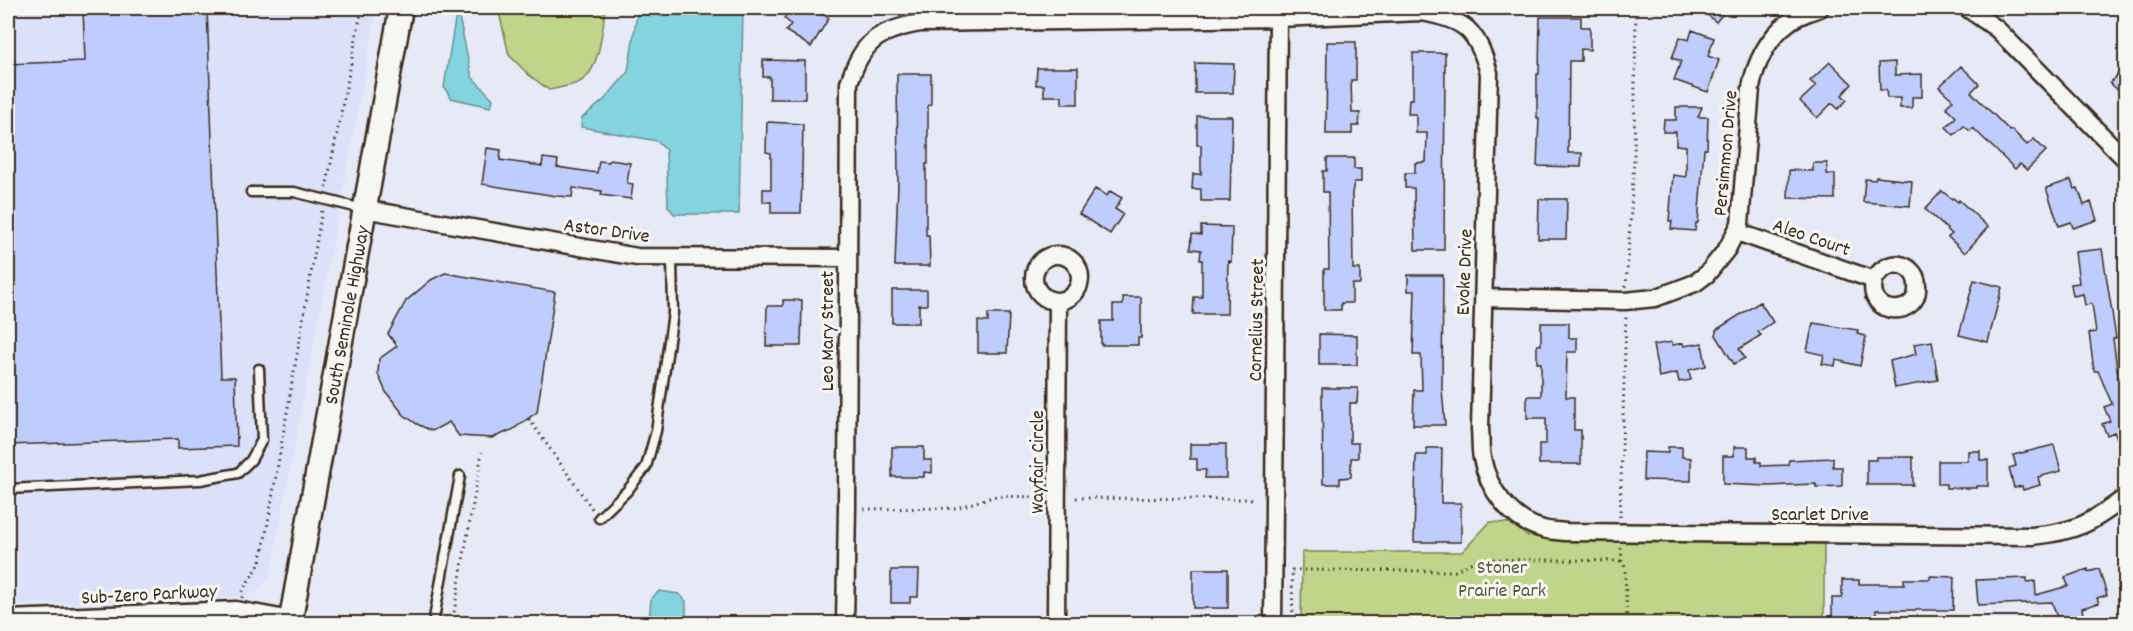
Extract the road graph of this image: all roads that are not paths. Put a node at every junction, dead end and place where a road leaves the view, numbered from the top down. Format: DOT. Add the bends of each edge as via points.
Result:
graph roads {
  1 [pos="401,8"];
  2 [pos="1820,8"];
  3 [pos="1967,8"];
  4 [pos="1278,18"];
  5 [pos="2126,160"];
  6 [pos="251,192"];
  7 [pos="364,209"];
  8 [pos="1737,232"];
  9 [pos="672,257"];
  10 [pos="848,258"];
  11 [pos="1874,280"];
  12 [pos="1484,298"];
  13 [pos="1058,301"];
  14 [pos="259,369"];
  15 [pos="460,476"];
  16 [pos="8,489"];
  17 [pos="2126,497"];
  18 [pos="1510,509"];
  19 [pos="599,519"];
  20 [pos="8,619"];
  21 [pos="296,622"];
  22 [pos="433,624"];
  23 [pos="844,624"];
  24 [pos="1056,624"];
  25 [pos="1273,624"];
  1 -- 7 [label="street, South Seminole Highway"];
  2 -- 8 [label="street, Persimmon Drive" via="1786,24 1766,48 1754,73"];
  3 -- 5 [label="street" via="1997,29"];
  4 -- 10 [label="street, Leo Mary Street" via="921,23 894,27 869,44 855,64 849,83"];
  4 -- 12 [label="street, Evoke Drive" via="1421,12 1444,16 1471,33 1482,50 1489,73"];
  4 -- 25 [label="street, Cornelius Street"];
  6 -- 7 [label="lane" via="294,192"];
  7 -- 9 [label="street, Astor Drive" via="637,257"];
  7 -- 21 [label="street, South Seminole Highway"];
  8 -- 11 [label="street, Aleo Court"];
  8 -- 12 [label="street, Persimmon Drive" via="1707,274 1695,283 1655,298"];
  9 -- 10 [label="street, Astor Drive"];
  9 -- 19 [label="lane" via="674,313 656,431 646,467"];
  10 -- 23 [label="street, Leo Mary Street"];
  12 -- 18 [label="street, Evoke Drive" via="1482,458 1495,492"];
  13 -- 24 [label="street, Wayfair Circle"];
  14 -- 16 [label="lane" via="262,440 238,473 200,480"];
  15 -- 22 [label="lane"];
  17 -- 18 [label="street, Scarlet Drive" via="2083,526 2032,536 1544,530 1525,522"];
  20 -- 21 [label="street, Sub-Zero Parkway" via="236,610"];
}
